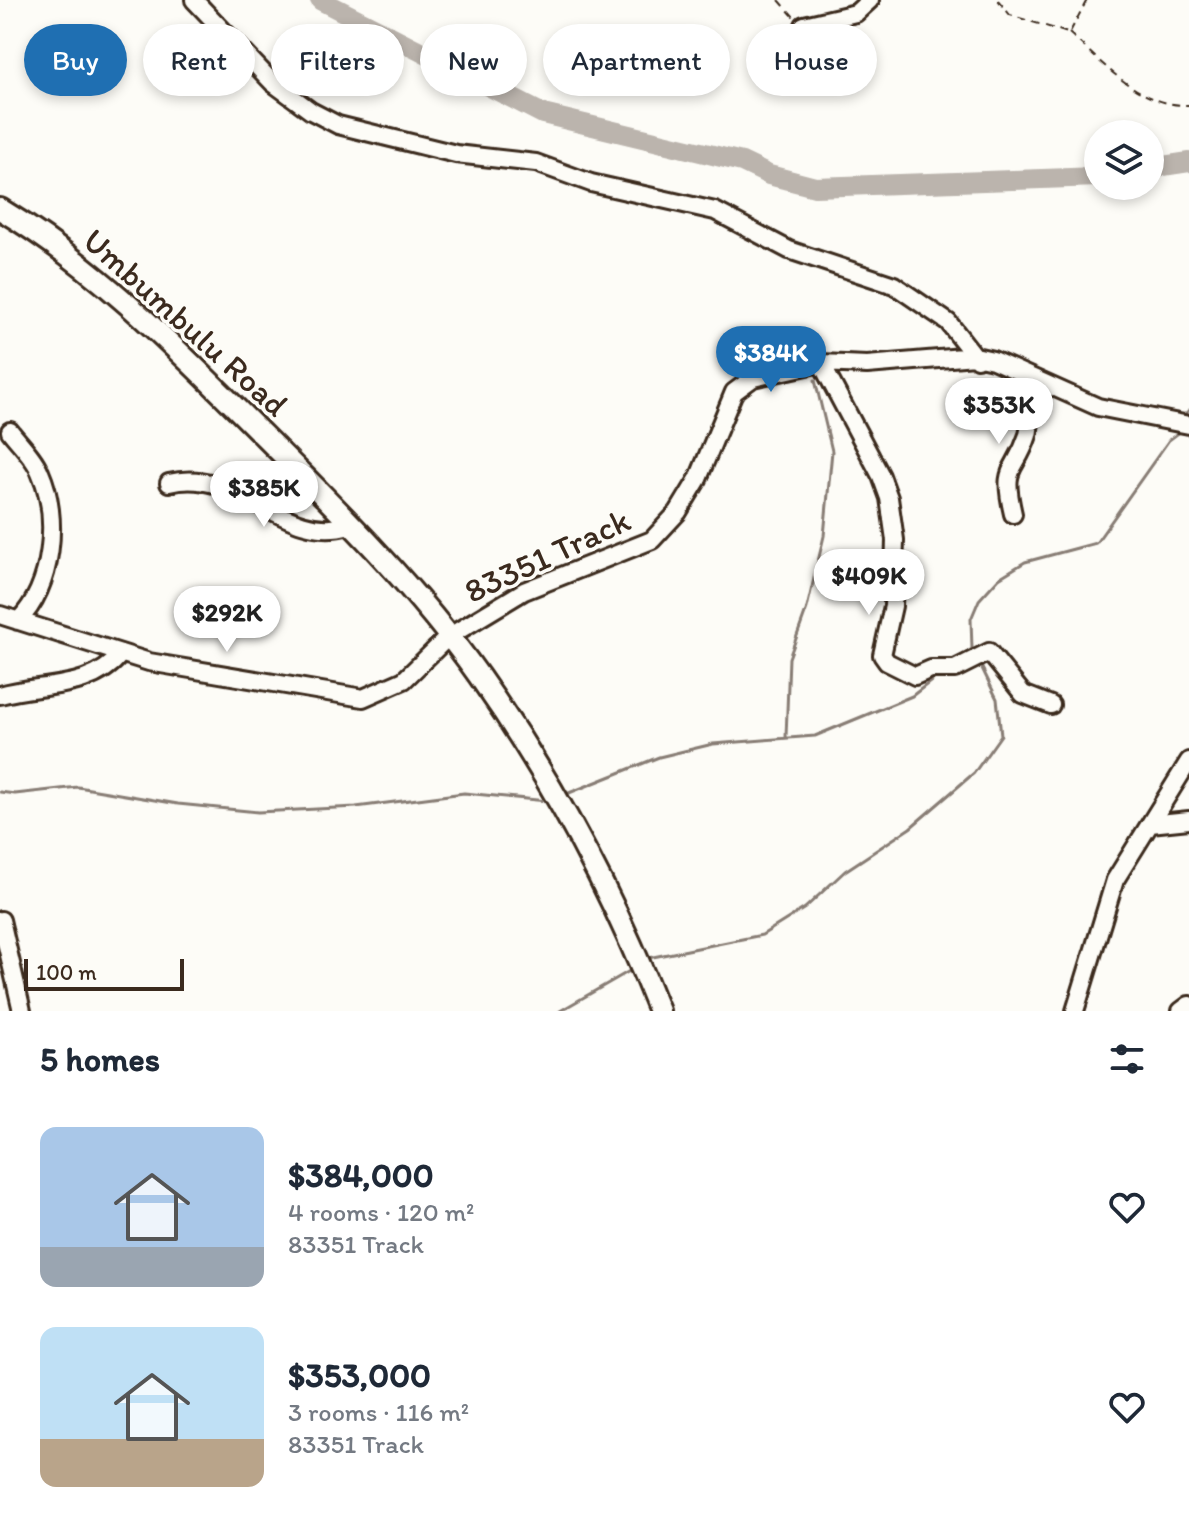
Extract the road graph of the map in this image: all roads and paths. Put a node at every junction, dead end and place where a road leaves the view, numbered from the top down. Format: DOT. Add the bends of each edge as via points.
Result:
graph roads {
  1 [pos="194,0"];
  2 [pos="779,0"];
  3 [pos="870,0"];
  4 [pos="998,0"];
  5 [pos="1087,0"];
  6 [pos="803,24"];
  7 [pos="808,24"];
  8 [pos="1069,33"];
  9 [pos="1189,105"];
  10 [pos="0,209"];
  11 [pos="977,359"];
  12 [pos="821,363"];
  13 [pos="1033,378"];
  14 [pos="1189,425"];
  15 [pos="10,431"];
  16 [pos="169,483"];
  17 [pos="1013,514"];
  18 [pos="349,525"];
  19 [pos="0,615"];
  20 [pos="18,621"];
  21 [pos="448,637"];
  22 [pos="121,654"];
  23 [pos="0,695"];
  24 [pos="1051,705"];
  25 [pos="1189,761"];
  26 [pos="1169,793"];
  27 [pos="1188,819"];
  28 [pos="1150,824"];
  29 [pos="1,920"];
  30 [pos="1189,1005"];
  31 [pos="22,1011"];
  32 [pos="659,1011"];
  33 [pos="1075,1011"];
  34 [pos="1181,1011"];
  1 -- 11 [label="street" via="273,83 338,125 456,154 536,163 591,183 715,211 789,250 903,290 948,322"];
  2 -- 6 [label="path"];
  3 -- 7 [label="street" via="856,13"];
  4 -- 8 [label="path" via="1010,15"];
  5 -- 8 [label="path"];
  8 -- 9 [label="path" via="1138,92 1156,102"];
  10 -- 18 [label="main road, Umbumbulu Road" via="79,262 151,324"];
  11 -- 12 [label="street, 83351 Track"];
  11 -- 13 [label="street, 83351 Track" via="993,360"];
  12 -- 21 [label="street, 83351 Track" via="753,378 734,392 698,479 652,540 524,591"];
  12 -- 24 [label="street" via="889,498 895,540 893,606 881,651 885,659 913,677 931,669 955,669 989,652 1023,694"];
  13 -- 14 [label="street, 83351 Track" via="1098,407"];
  13 -- 17 [label="street" via="1027,401 1029,431 1009,470"];
  15 -- 20 [label="street" via="40,470 49,505 44,581"];
  16 -- 18 [label="street" via="192,480 238,493 307,527"];
  18 -- 21 [label="main road, Umbumbulu Road"];
  19 -- 20 [label="street, 83351 Track"];
  20 -- 22 [label="street, 83351 Track"];
  21 -- 22 [label="street, 83351 Track" via="404,680 351,699"];
  21 -- 32 [label="main road, Umbumbulu Road" via="542,770 598,870"];
  22 -- 23 [label="street" via="110,667 85,680"];
  25 -- 26 [label="street"];
  26 -- 27 [label="street"];
  26 -- 28 [label="street"];
  27 -- 28 [label="street"];
  28 -- 33 [label="street" via="1115,880"];
  29 -- 31 [label="street"];
  30 -- 34 [label="street"];
}
